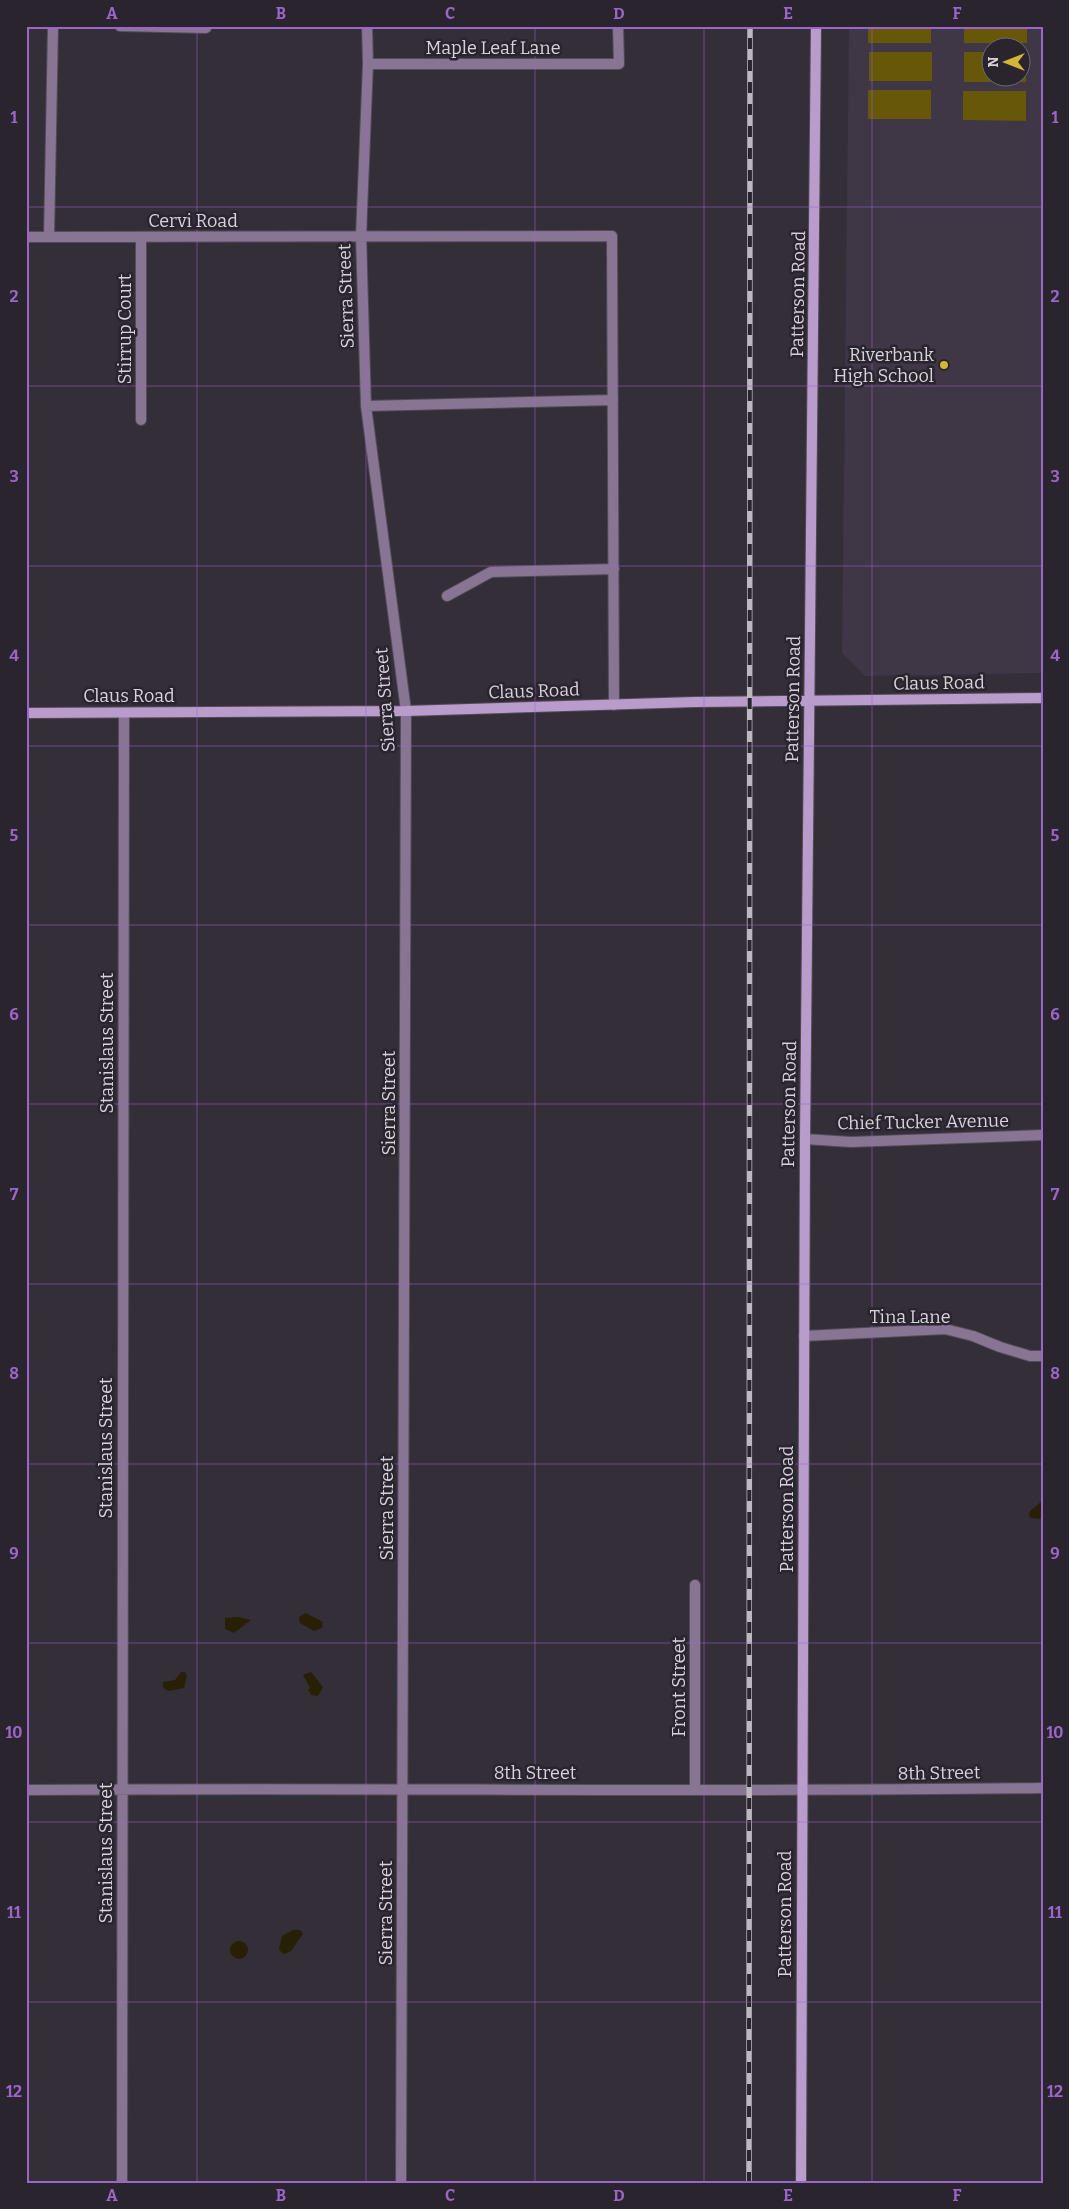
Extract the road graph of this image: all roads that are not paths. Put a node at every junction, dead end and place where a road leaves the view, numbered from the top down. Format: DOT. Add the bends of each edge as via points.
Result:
graph roads {
  1 [pos="53,26"];
  2 [pos="120,26"];
  3 [pos="367,26"];
  4 [pos="618,26"];
  5 [pos="816,26"];
  6 [pos="206,28"];
  7 [pos="368,64"];
  8 [pos="361,236"];
  9 [pos="26,237"];
  10 [pos="49,237"];
  11 [pos="141,237"];
  12 [pos="613,400"];
  13 [pos="366,406"];
  14 [pos="141,420"];
  15 [pos="614,570"];
  16 [pos="447,596"];
  17 [pos="1043,698"];
  18 [pos="810,701"];
  19 [pos="614,704"];
  20 [pos="406,711"];
  21 [pos="26,713"];
  22 [pos="124,713"];
  23 [pos="1043,1135"];
  24 [pos="804,1139"];
  25 [pos="804,1336"];
  26 [pos="1043,1356"];
  27 [pos="695,1585"];
  28 [pos="1043,1788"];
  29 [pos="122,1789"];
  30 [pos="402,1789"];
  31 [pos="696,1789"];
  32 [pos="26,1790"];
  33 [pos="803,1790"];
  34 [pos="122,2183"];
  35 [pos="401,2183"];
  36 [pos="801,2183"];
  1 -- 10 [label="street"];
  2 -- 6 [label="street"];
  3 -- 7 [label="street, Sierra Street"];
  4 -- 7 [label="street, Maple Leaf Lane" via="619,64"];
  5 -- 18 [label="main road, Patterson Road"];
  7 -- 8 [label="street, Sierra Street"];
  8 -- 11 [label="street, Cervi Road"];
  8 -- 12 [label="street, Cervi Road" via="612,236"];
  8 -- 13 [label="street, Sierra Street"];
  9 -- 10 [label="street, Cervi Road"];
  10 -- 11 [label="street, Cervi Road"];
  11 -- 14 [label="street, Stirrup Court"];
  12 -- 13 [label="street"];
  12 -- 15 [label="street"];
  13 -- 20 [label="street, Sierra Street"];
  15 -- 16 [label="street" via="491,572"];
  15 -- 19 [label="street"];
  17 -- 18 [label="main road, Claus Road"];
  18 -- 19 [label="main road, Claus Road"];
  18 -- 24 [label="main road, Patterson Road"];
  19 -- 20 [label="main road, Claus Road"];
  20 -- 22 [label="main road, Claus Road"];
  20 -- 30 [label="street, Sierra Street"];
  21 -- 22 [label="main road, Claus Road"];
  22 -- 29 [label="street, Stanislaus Street"];
  23 -- 24 [label="street, Chief Tucker Avenue" via="851,1142"];
  24 -- 25 [label="main road, Patterson Road"];
  25 -- 26 [label="street, Tina Lane" via="945,1329 1030,1356"];
  25 -- 33 [label="main road, Patterson Road"];
  27 -- 31 [label="street, Front Street"];
  28 -- 33 [label="street, 8th Street"];
  29 -- 30 [label="street, 8th Street"];
  29 -- 32 [label="street, 8th Street"];
  29 -- 34 [label="street, Stanislaus Street"];
  30 -- 31 [label="street, 8th Street"];
  30 -- 35 [label="street, Sierra Street"];
  31 -- 33 [label="street, 8th Street"];
  33 -- 36 [label="main road, Patterson Road"];
}
